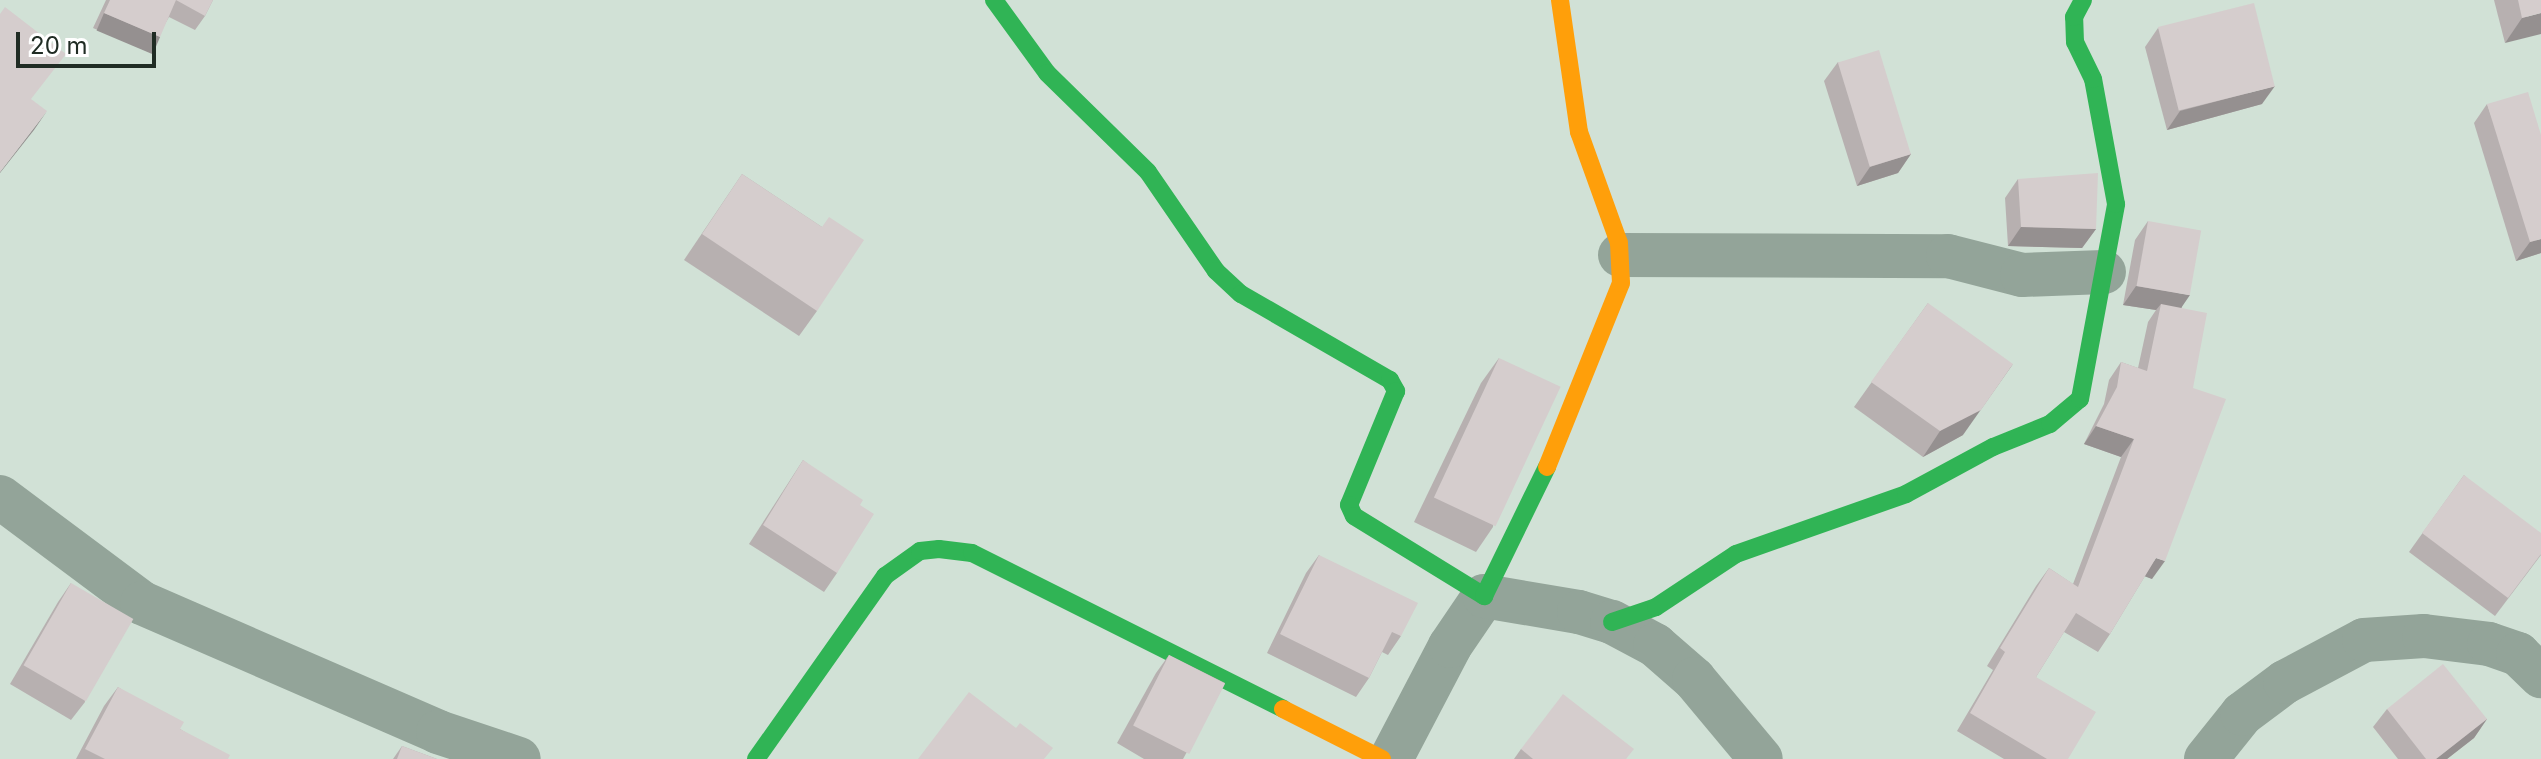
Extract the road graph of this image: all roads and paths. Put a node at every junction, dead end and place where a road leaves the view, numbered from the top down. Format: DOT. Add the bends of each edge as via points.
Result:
graph roads {
  1 [pos="994,0"];
  2 [pos="1560,0"];
  3 [pos="2083,0"];
  4 [pos="1620,255"];
  5 [pos="2104,272"];
  6 [pos="0,497"];
  7 [pos="1484,596"];
  8 [pos="1612,622"];
  9 [pos="2541,676"];
  10 [pos="519,759"];
  11 [pos="756,759"];
  12 [pos="1382,759"];
  13 [pos="1391,759"];
  14 [pos="1761,759"];
  15 [pos="2206,759"];
  1 -- 7 [label="street" via="1047,73 1148,172 1216,271 1241,294 1390,380 1396,391 1349,505 1354,516"];
  2 -- 4 [label="street" via="1579,132"];
  3 -- 5 [label="street" via="2074,17 2075,42 2093,79 2116,204"];
  4 -- 5 [label="street" via="1948,256 2022,275"];
  4 -- 7 [label="street" via="1621,283 1585,379"];
  5 -- 8 [label="street" via="2080,399 2050,424 1993,447 1906,494 1736,554 1656,607"];
  6 -- 10 [label="street" via="142,603 438,732"];
  7 -- 8 [label="street" via="1550,605"];
  7 -- 13 [label="street" via="1450,646"];
  8 -- 14 [label="street" via="1655,645 1694,679"];
  9 -- 15 [label="street" via="2518,654 2489,644 2424,636 2364,640 2285,682 2242,714"];
  11 -- 12 [label="street" via="885,576 920,551 939,549 972,553"];
}
